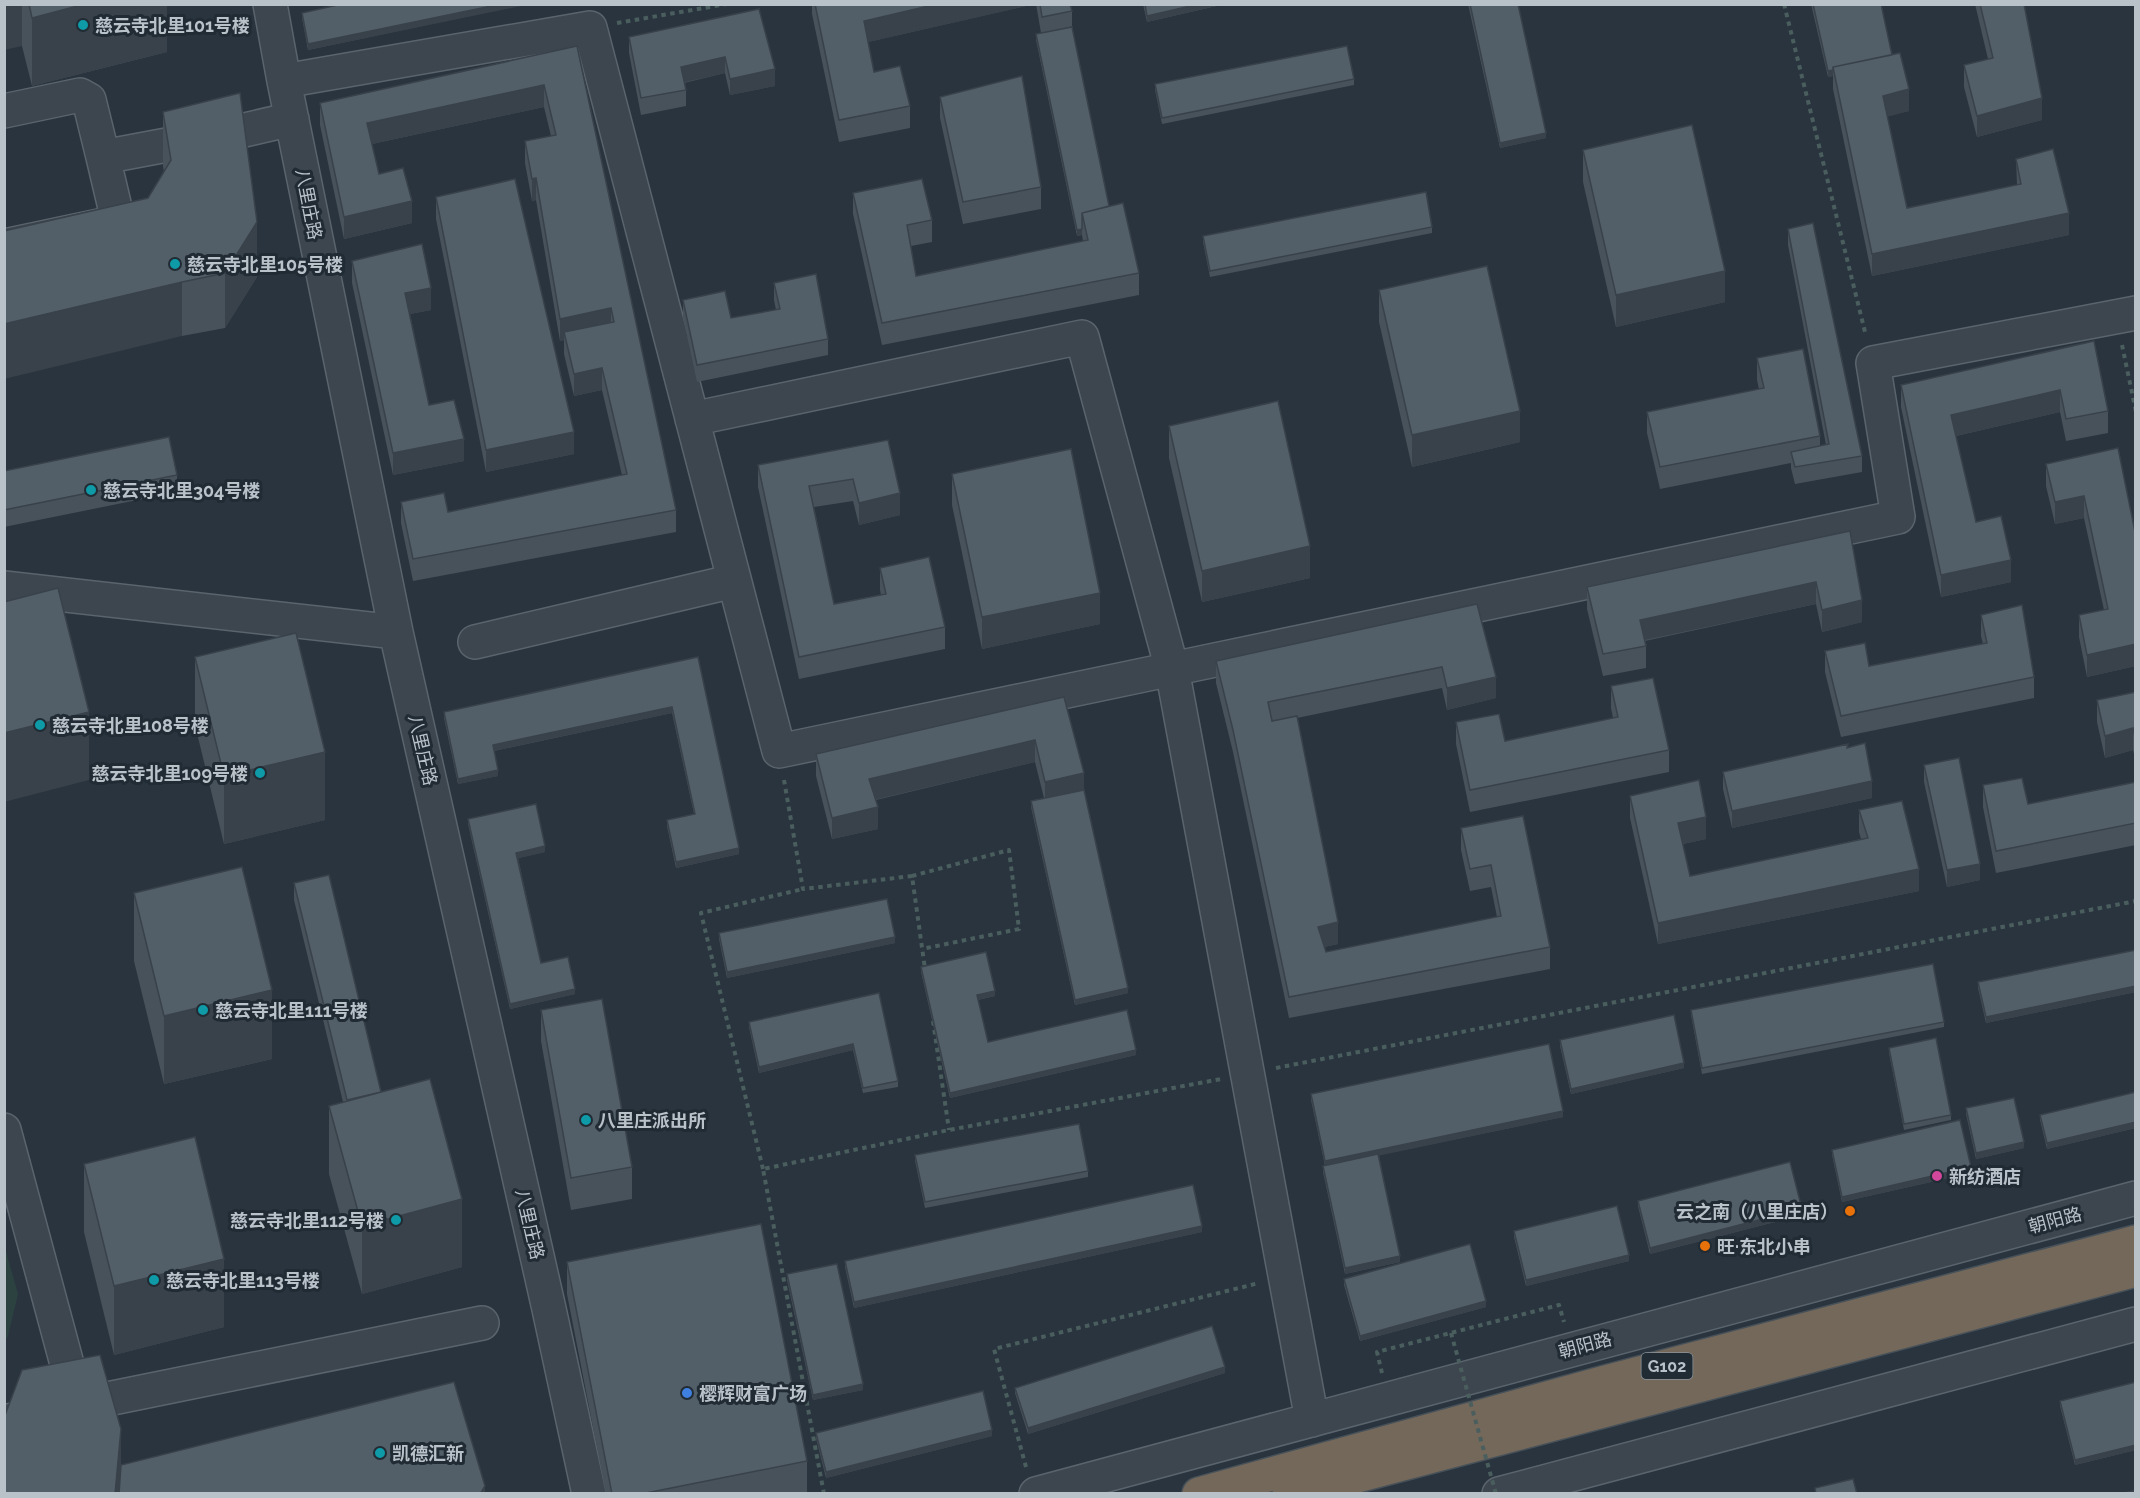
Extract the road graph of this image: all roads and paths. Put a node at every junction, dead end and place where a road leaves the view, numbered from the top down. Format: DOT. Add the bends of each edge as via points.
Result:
graph roads {
  1 [pos="270,4"];
  2 [pos="727,4"];
  3 [pos="1784,4"];
  4 [pos="590,28"];
  5 [pos="284,81"];
  6 [pos="4,111"];
  7 [pos="292,119"];
  8 [pos="103,157"];
  9 [pos="4,246"];
  10 [pos="2126,315"];
  11 [pos="1873,363"];
  12 [pos="2136,411"];
  13 [pos="692,419"];
  14 [pos="734,581"];
  15 [pos="4,588"];
  16 [pos="396,632"];
  17 [pos="475,642"];
  18 [pos="1172,669"];
  19 [pos="778,751"];
  20 [pos="912,876"];
  21 [pos="803,889"];
  22 [pos="2136,901"];
  23 [pos="922,949"];
  24 [pos="926,972"];
  25 [pos="932,1017"];
  26 [pos="1247,1074"];
  27 [pos="4,1130"];
  28 [pos="949,1130"];
  29 [pos="763,1169"];
  30 [pos="2136,1198"];
  31 [pos="2136,1242"];
  32 [pos="2136,1270"];
  33 [pos="1285,1277"];
  34 [pos="1559,1305"];
  35 [pos="482,1323"];
  36 [pos="2136,1324"];
  37 [pos="1451,1333"];
  38 [pos="1377,1352"];
  39 [pos="78,1405"];
  40 [pos="1312,1420"];
  41 [pos="4,1422"];
  42 [pos="1032,1482"];
  43 [pos="589,1494"];
  44 [pos="824,1494"];
  45 [pos="1199,1494"];
  46 [pos="1288,1494"];
  47 [pos="1497,1494"];
  1 -- 5 [label="street, 八里庄路"];
  2 -- 4 [label="path"];
  3 -- 11 [label="path"];
  4 -- 5 [label="street"];
  4 -- 13 [label="street"];
  5 -- 7 [label="street, 八里庄路"];
  6 -- 8 [label="street" via="80,95 89,100"];
  7 -- 8 [label="street"];
  7 -- 16 [label="street, 八里庄路"];
  8 -- 9 [label="street" via="116,212 108,224"];
  10 -- 11 [label="street"];
  10 -- 12 [label="path"];
  11 -- 18 [label="street" via="1898,517"];
  13 -- 14 [label="street"];
  13 -- 18 [label="street" via="1082,337"];
  14 -- 17 [label="street"];
  14 -- 19 [label="street"];
  15 -- 16 [label="street"];
  16 -- 43 [label="street, 八里庄路"];
  18 -- 19 [label="street"];
  18 -- 26 [label="street"];
  19 -- 21 [label="path"];
  20 -- 21 [label="path"];
  20 -- 23 [label="path"];
  20 -- 23 [label="path" via="1009,850 1019,929"];
  21 -- 29 [label="path" via="701,913"];
  22 -- 26 [label="path"];
  23 -- 24 [label="path"];
  25 -- 28 [label="path"];
  26 -- 28 [label="path"];
  26 -- 33 [label="street"];
  27 -- 39 [label="street"];
  28 -- 29 [label="path"];
  29 -- 44 [label="path"];
  30 -- 40 [label="street, 朝阳路"];
  31 -- 45 [label="highway, G102"];
  32 -- 46 [label="highway, G102"];
  33 -- 40 [label="street"];
  33 -- 42 [label="path" via="994,1349"];
  34 -- 37 [label="path"];
  35 -- 39 [label="street"];
  36 -- 47 [label="street"];
  37 -- 38 [label="path"];
  37 -- 47 [label="path, bridge"];
  39 -- 41 [label="street"];
  40 -- 42 [label="street, 朝阳路"];
}
